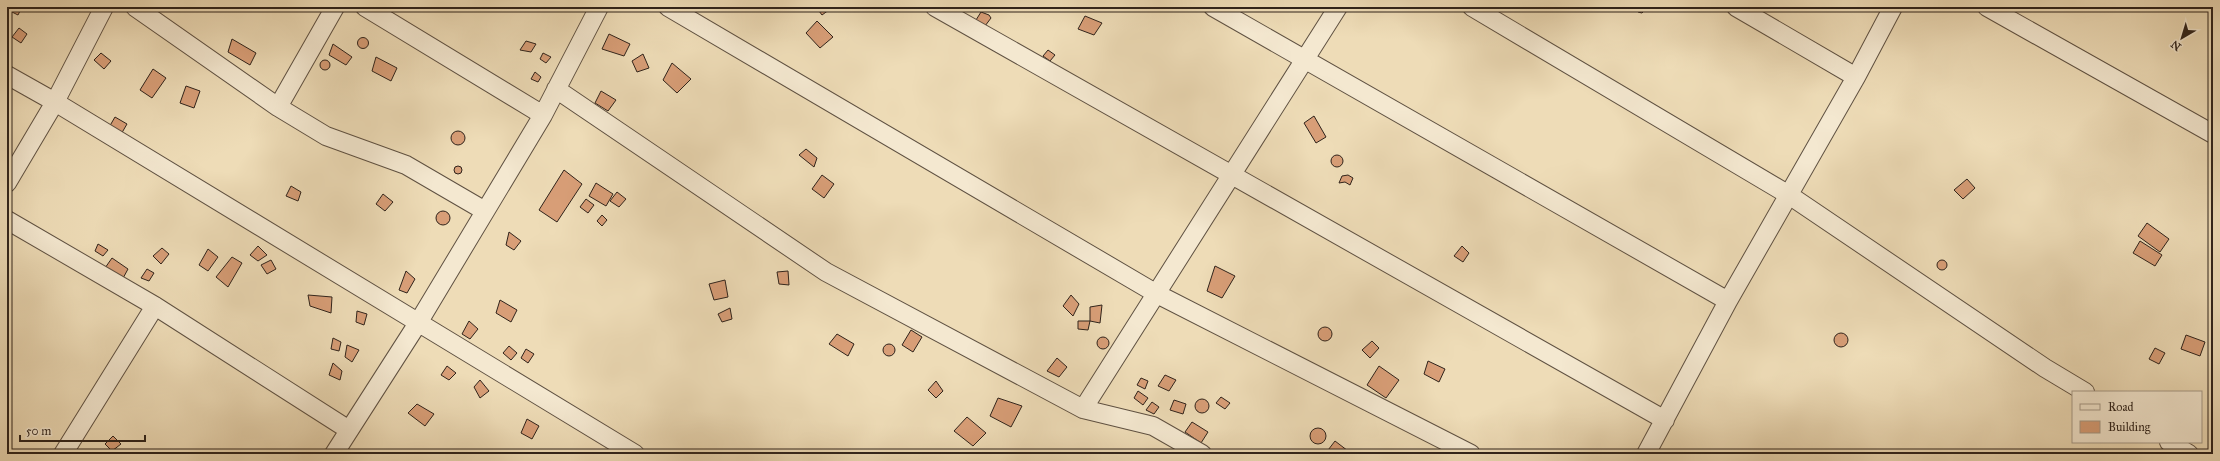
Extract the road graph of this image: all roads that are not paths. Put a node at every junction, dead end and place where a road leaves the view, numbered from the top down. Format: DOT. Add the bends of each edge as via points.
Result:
graph roads {
  1 [pos="104,7"];
  2 [pos="135,7"];
  3 [pos="335,7"];
  4 [pos="364,7"];
  5 [pos="599,7"];
  6 [pos="668,7"];
  7 [pos="935,7"];
  8 [pos="1213,7"];
  9 [pos="1338,7"];
  10 [pos="1472,7"];
  11 [pos="1736,7"];
  12 [pos="1893,7"];
  13 [pos="1987,7"];
  14 [pos="1304,58"];
  15 [pos="7,75"];
  16 [pos="1856,77"];
  17 [pos="556,89"];
  18 [pos="55,102"];
  19 [pos="278,108"];
  20 [pos="543,115"];
  21 [pos="2213,134"];
  22 [pos="1231,174"];
  23 [pos="7,183"];
  24 [pos="1789,195"];
  25 [pos="485,211"];
  26 [pos="7,220"];
  27 [pos="1158,294"];
  28 [pos="1728,301"];
  29 [pos="154,306"];
  30 [pos="418,323"];
  31 [pos="2083,391"];
  32 [pos="1083,409"];
  33 [pos="1665,420"];
  34 [pos="349,430"];
  35 [pos="2171,443"];
  36 [pos="62,454"];
  37 [pos="334,454"];
  38 [pos="635,454"];
  39 [pos="1202,454"];
  40 [pos="1471,454"];
  41 [pos="1646,454"];
  42 [pos="2189,454"];
  1 -- 18 [label="street"];
  2 -- 19 [label="street"];
  3 -- 19 [label="street"];
  4 -- 20 [label="street"];
  5 -- 17 [label="street"];
  6 -- 27 [label="street"];
  7 -- 22 [label="street"];
  8 -- 14 [label="street"];
  9 -- 14 [label="street"];
  10 -- 24 [label="street"];
  11 -- 16 [label="street"];
  12 -- 16 [label="street"];
  13 -- 21 [label="street"];
  14 -- 22 [label="street"];
  14 -- 28 [label="street"];
  15 -- 18 [label="street"];
  16 -- 24 [label="street"];
  17 -- 20 [label="street"];
  17 -- 32 [label="street" via="826,272"];
  18 -- 23 [label="street"];
  18 -- 30 [label="street"];
  19 -- 25 [label="street" via="326,136 406,165"];
  20 -- 25 [label="street"];
  22 -- 27 [label="street"];
  22 -- 33 [label="street"];
  24 -- 28 [label="street"];
  24 -- 31 [label="street" via="2045,368"];
  25 -- 30 [label="street"];
  26 -- 29 [label="street"];
  27 -- 32 [label="street"];
  27 -- 40 [label="street"];
  28 -- 33 [label="street"];
  29 -- 34 [label="street"];
  29 -- 36 [label="street"];
  30 -- 34 [label="street"];
  30 -- 38 [label="street"];
  32 -- 39 [label="street" via="1153,426"];
  33 -- 41 [label="street"];
  34 -- 37 [label="street"];
  35 -- 42 [label="street"];
}
